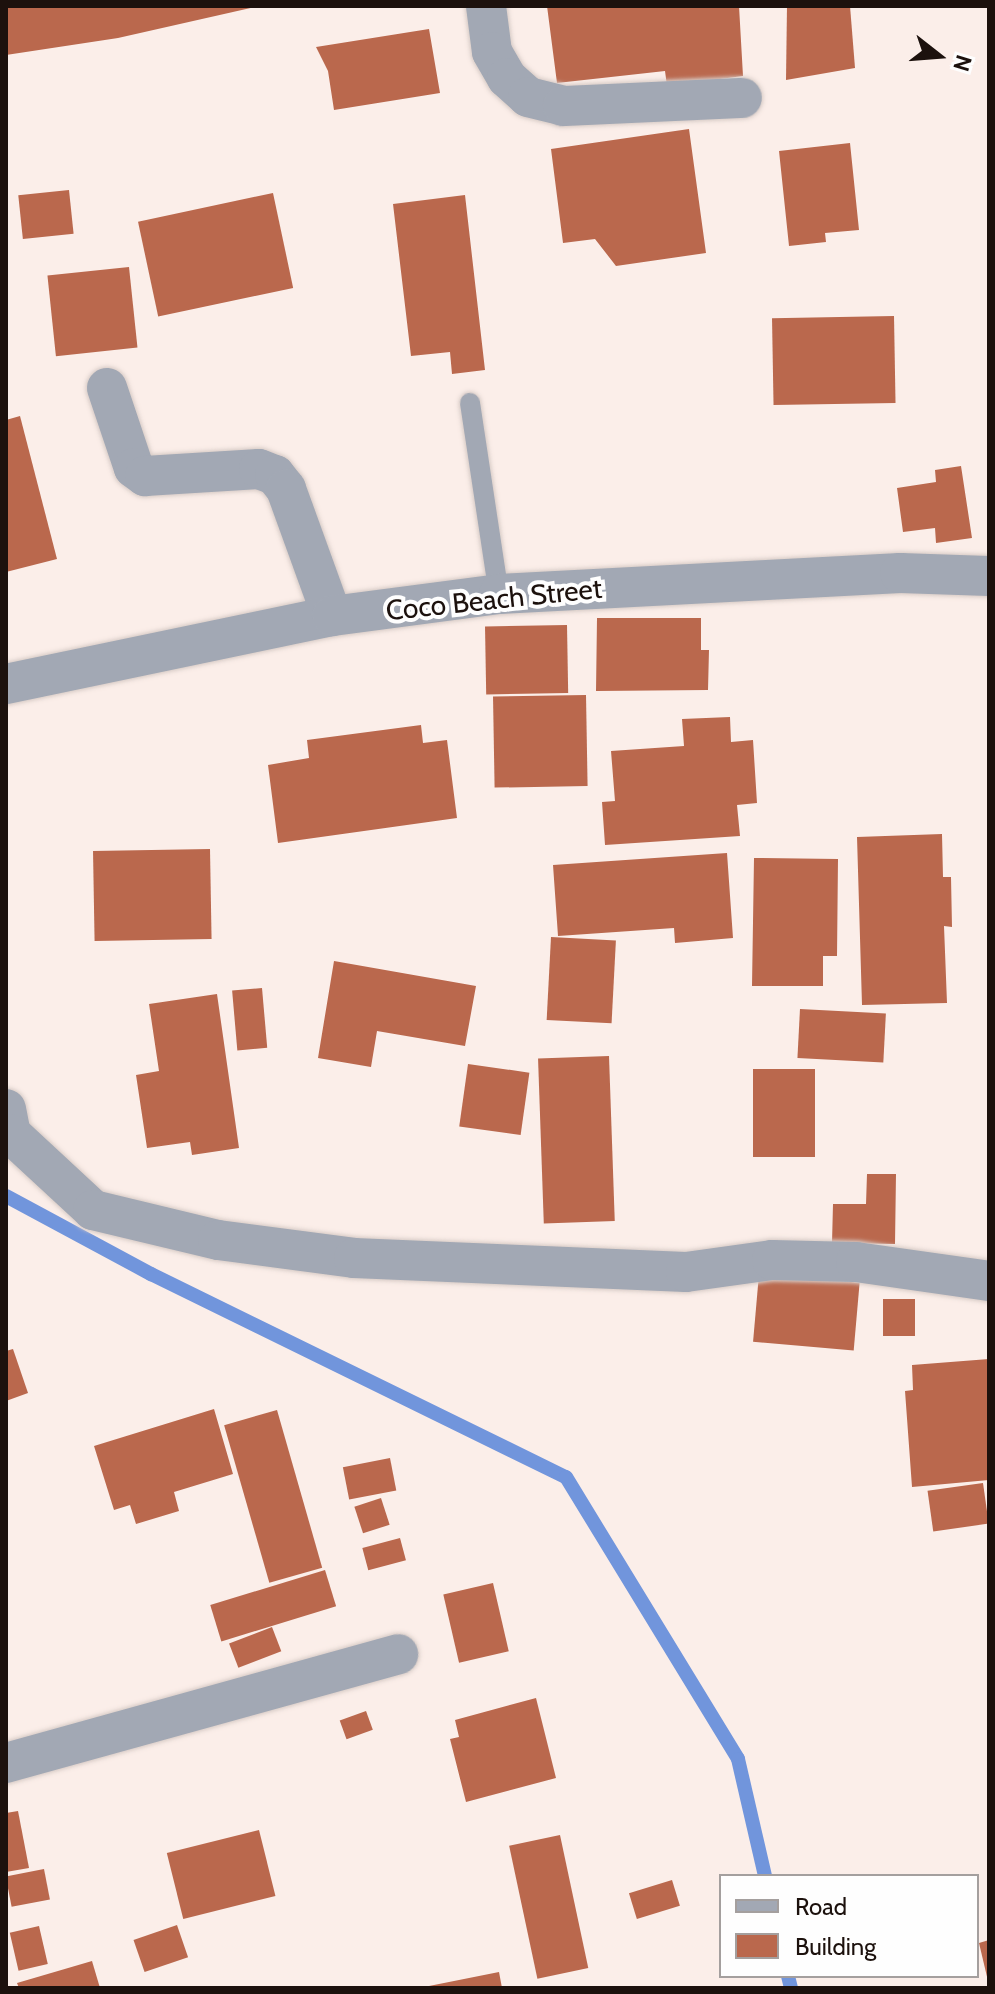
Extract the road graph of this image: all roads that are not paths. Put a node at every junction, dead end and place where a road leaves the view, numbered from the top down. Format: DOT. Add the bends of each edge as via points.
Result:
graph roads {
  1 [pos="486,6"];
  2 [pos="742,98"];
  3 [pos="107,388"];
  4 [pos="470,403"];
  5 [pos="989,576"];
  6 [pos="499,594"];
  7 [pos="332,616"];
  8 [pos="6,684"];
  9 [pos="6,1109"];
  10 [pos="989,1281"];
  11 [pos="398,1654"];
  12 [pos="6,1763"];
  1 -- 2 [label="street" via="492,52 507,78 528,97 563,106"];
  3 -- 7 [label="street" via="134,468 145,476 259,469 275,475 286,489"];
  4 -- 6 [label="lane"];
  5 -- 6 [label="street, Coco Beach Street" via="900,573"];
  6 -- 7 [label="street, Coco Beach Street"];
  7 -- 8 [label="street, Coco Beach Street"];
  9 -- 10 [label="street" via="11,1134 93,1210 218,1240 354,1258 686,1272 772,1260 856,1262"];
  11 -- 12 [label="street"];
}
